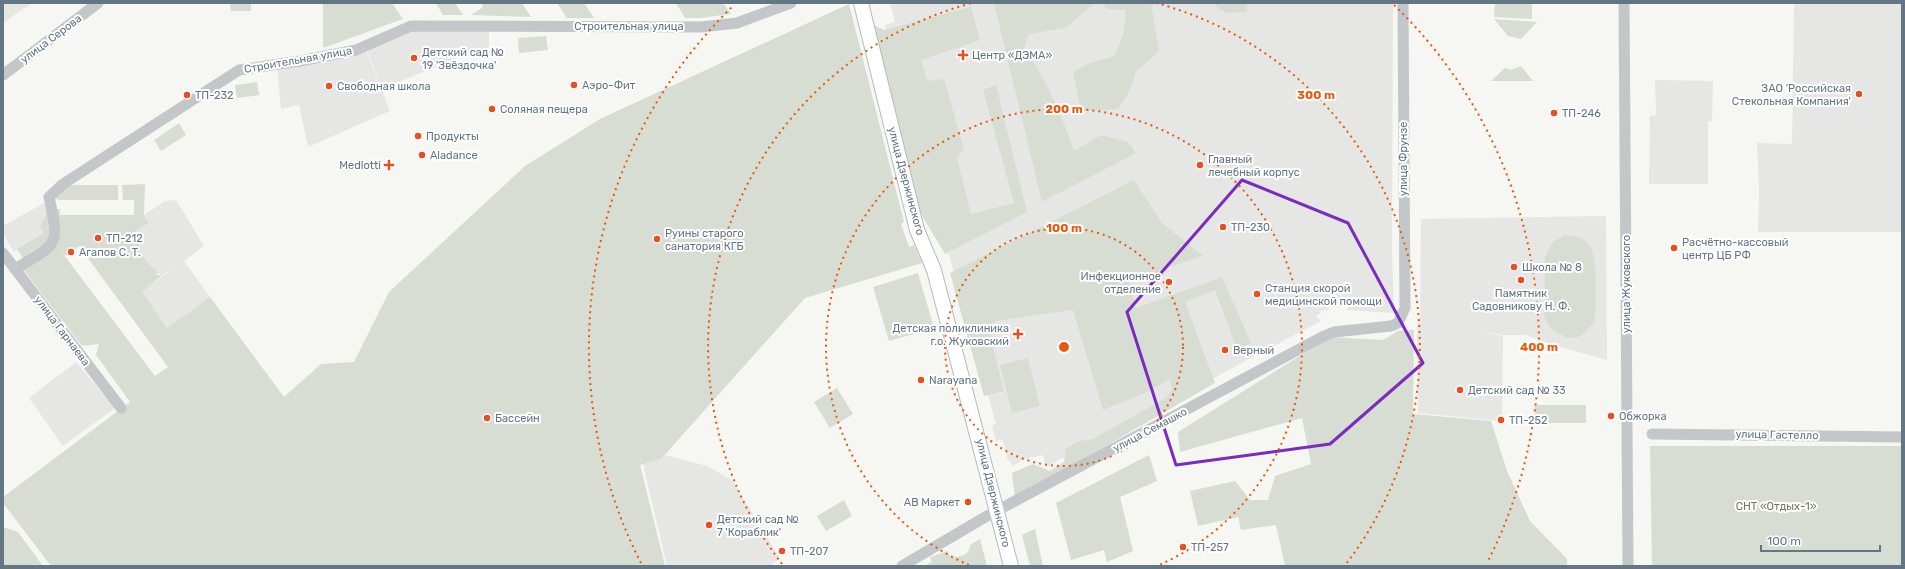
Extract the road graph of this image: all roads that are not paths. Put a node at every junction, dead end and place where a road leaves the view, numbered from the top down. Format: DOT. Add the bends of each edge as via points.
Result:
graph roads {
  1 [pos="98,3"];
  2 [pos="792,3"];
  3 [pos="861,3"];
  4 [pos="1403,3"];
  5 [pos="1624,3"];
  6 [pos="3,75"];
  7 [pos="3,253"];
  8 [pos="15,269"];
  9 [pos="1403,315"];
  10 [pos="121,408"];
  11 [pos="1652,434"];
  12 [pos="1902,437"];
  13 [pos="998,510"];
  14 [pos="902,566"];
  15 [pos="1011,566"];
  16 [pos="1628,566"];
  1 -- 6 [label="street, улица Серова"];
  2 -- 8 [label="street, Строительная улица" via="737,23 701,27 411,26 356,50 239,70 63,184 49,197 56,228 54,241 47,250"];
  3 -- 13 [label="main road, улица Дзержинского" via="917,230 934,270"];
  4 -- 9 [label="street, улица Фрунзе"];
  5 -- 16 [label="street, улица Жуковского"];
  7 -- 8 [label="street, улица Гарнаева"];
  8 -- 10 [label="street, улица Гарнаева"];
  9 -- 13 [label="street, улица Семашко" via="1398,323 1391,326 1334,332 1322,337"];
  11 -- 12 [label="street, улица Гастелло"];
  13 -- 14 [label="street, улица Семашко"];
  13 -- 15 [label="main road, улица Дзержинского"];
}
